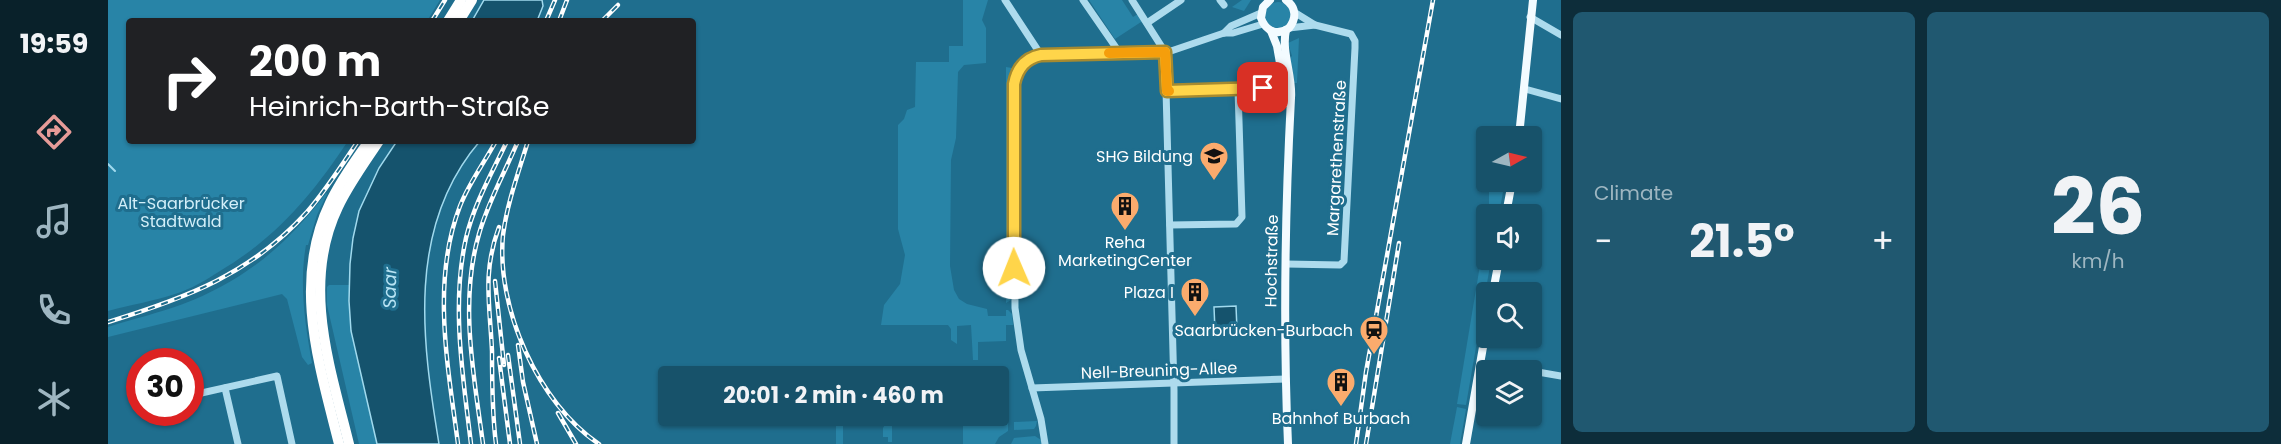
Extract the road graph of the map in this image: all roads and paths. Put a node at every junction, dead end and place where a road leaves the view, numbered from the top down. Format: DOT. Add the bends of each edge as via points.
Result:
graph roads {
  1 [pos="461,0"];
  2 [pos="472,0"];
  3 [pos="1005,0"];
  4 [pos="1083,0"];
  5 [pos="1132,0"];
  6 [pos="1181,0"];
  7 [pos="1533,0"];
  8 [pos="1264,4"];
  9 [pos="1292,5"];
  10 [pos="1530,17"];
  11 [pos="450,18"];
  12 [pos="461,18"];
  13 [pos="1147,23"];
  14 [pos="1263,24"];
  15 [pos="1315,25"];
  16 [pos="1288,29"];
  17 [pos="1271,31"];
  18 [pos="1224,33"];
  19 [pos="1561,35"];
  20 [pos="1119,52"];
  21 [pos="1165,52"];
  22 [pos="1041,55"];
  23 [pos="1263,88"];
  24 [pos="1238,89"];
  25 [pos="1525,89"];
  26 [pos="1167,91"];
  27 [pos="1561,99"];
  28 [pos="1290,114"];
  29 [pos="1520,126"];
  30 [pos="367,144"];
  31 [pos="377,144"];
  32 [pos="1170,225"];
  33 [pos="1286,264"];
  34 [pos="1542,373"];
  35 [pos="1561,376"];
  36 [pos="1286,379"];
  37 [pos="1174,382"];
  38 [pos="225,388"];
  39 [pos="1032,388"];
  40 [pos="1476,390"];
  41 [pos="204,392"];
  42 [pos="238,444"];
  43 [pos="292,444"];
  44 [pos="339,444"];
  45 [pos="349,444"];
  46 [pos="1045,444"];
  47 [pos="1174,444"];
  48 [pos="1288,444"];
  49 [pos="1466,444"];
  1 -- 11 [label="highway"];
  2 -- 12 [label="highway"];
  3 -- 22 [label="street"];
  4 -- 20 [label="street"];
  5 -- 13 [label="street"];
  6 -- 13 [label="street"];
  7 -- 10 [label="main road"];
  8 -- 14 [label="main road"];
  8 -- 18 [label="street"];
  9 -- 15 [label="street, Margarethenstraße"];
  9 -- 16 [label="main road" via="1293,22"];
  10 -- 19 [label="street"];
  10 -- 25 [label="main road"];
  13 -- 21 [label="street"];
  14 -- 17 [label="main road"];
  14 -- 18 [label="street"];
  15 -- 16 [label="street, Margarethenstraße"];
  15 -- 33 [label="street, Margarethenstraße" via="1351,34 1355,48 1344,261 1340,265"];
  16 -- 17 [label="main road"];
  16 -- 28 [label="main road, Hochstraße" via="1285,42 1292,87"];
  17 -- 28 [label="main road, Hochstraße"];
  18 -- 21 [label="street"];
  20 -- 21 [label="street"];
  20 -- 22 [label="street"];
  21 -- 26 [label="street"];
  22 -- 39 [label="street" via="1019,69 1014,93 1015,308"];
  23 -- 24 [label="street"];
  24 -- 26 [label="street"];
  24 -- 32 [label="street" via="1240,222"];
  25 -- 27 [label="street"];
  25 -- 29 [label="main road"];
  26 -- 32 [label="street"];
  28 -- 33 [label="main road, Hochstraße"];
  30 -- 44 [label="highway" via="329,204 316,242 310,280 314,337"];
  31 -- 45 [label="highway" via="338,207 325,244 319,280 323,336"];
  32 -- 37 [label="street"];
  33 -- 36 [label="main road, Hochstraße"];
  34 -- 35 [label="street"];
  36 -- 37 [label="street, Nell-Breuning-Allee"];
  36 -- 48 [label="main road, Hochstraße"];
  37 -- 39 [label="street, Nell-Breuning-Allee"];
  37 -- 47 [label="street"];
  38 -- 41 [label="street"];
  38 -- 42 [label="street"];
  38 -- 43 [label="street" via="277,376"];
  39 -- 46 [label="street"];
  40 -- 49 [label="main road"];
}
